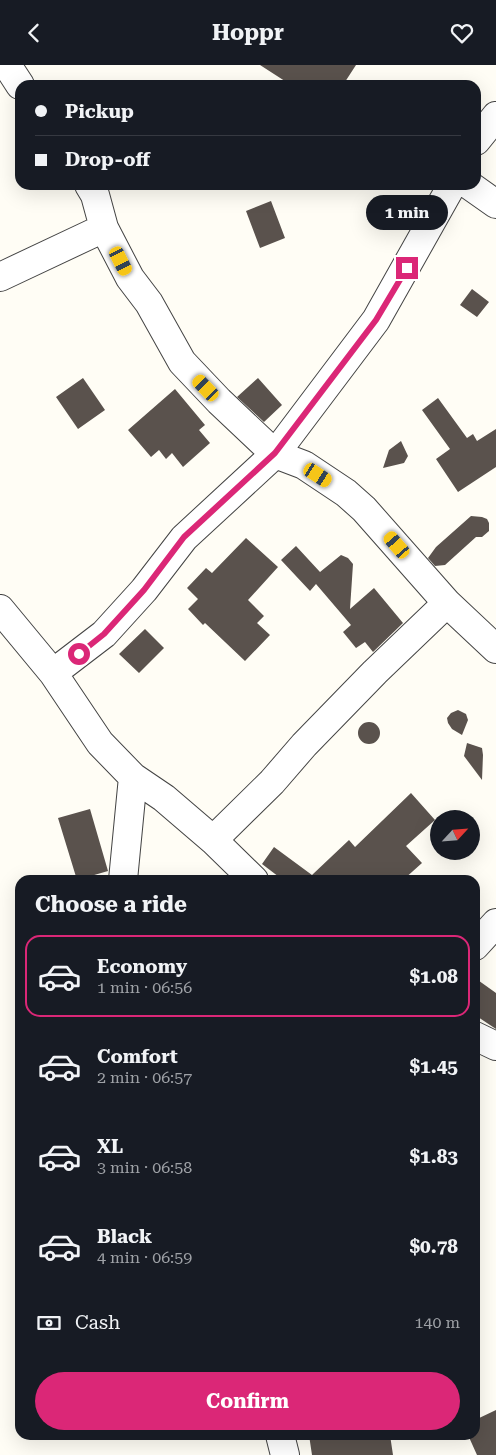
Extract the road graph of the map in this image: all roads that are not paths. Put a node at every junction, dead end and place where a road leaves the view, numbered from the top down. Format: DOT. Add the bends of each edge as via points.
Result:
graph roads {
  1 [pos="7,65"];
  2 [pos="17,80"];
  3 [pos="496,117"];
  4 [pos="481,135"];
  5 [pos="92,190"];
  6 [pos="449,190"];
  7 [pos="477,190"];
  8 [pos="496,204"];
  9 [pos="104,228"];
  10 [pos="0,277"];
  11 [pos="275,453"];
  12 [pos="447,603"];
  13 [pos="0,609"];
  14 [pos="496,649"];
  15 [pos="53,673"];
  16 [pos="133,777"];
  17 [pos="213,840"];
  18 [pos="123,875"];
  19 [pos="249,875"];
  20 [pos="496,923"];
  21 [pos="480,941"];
  22 [pos="480,1038"];
  23 [pos="496,1046"];
  24 [pos="281,1440"];
  25 [pos="284,1455"];
  1 -- 2 [label="street"];
  3 -- 4 [label="street"];
  5 -- 9 [label="street"];
  6 -- 11 [label="street" via="376,320"];
  7 -- 8 [label="street"];
  9 -- 10 [label="street"];
  9 -- 11 [label="street" via="182,362"];
  11 -- 12 [label="street" via="304,465 346,493 385,531"];
  11 -- 15 [label="street" via="184,537 144,590 104,634"];
  12 -- 14 [label="street"];
  12 -- 17 [label="street" via="375,672"];
  13 -- 15 [label="street"];
  15 -- 16 [label="street" via="100,743"];
  16 -- 17 [label="street" via="164,798"];
  16 -- 18 [label="street"];
  17 -- 19 [label="street"];
  20 -- 21 [label="street"];
  22 -- 23 [label="street"];
  24 -- 25 [label="street"];
}
